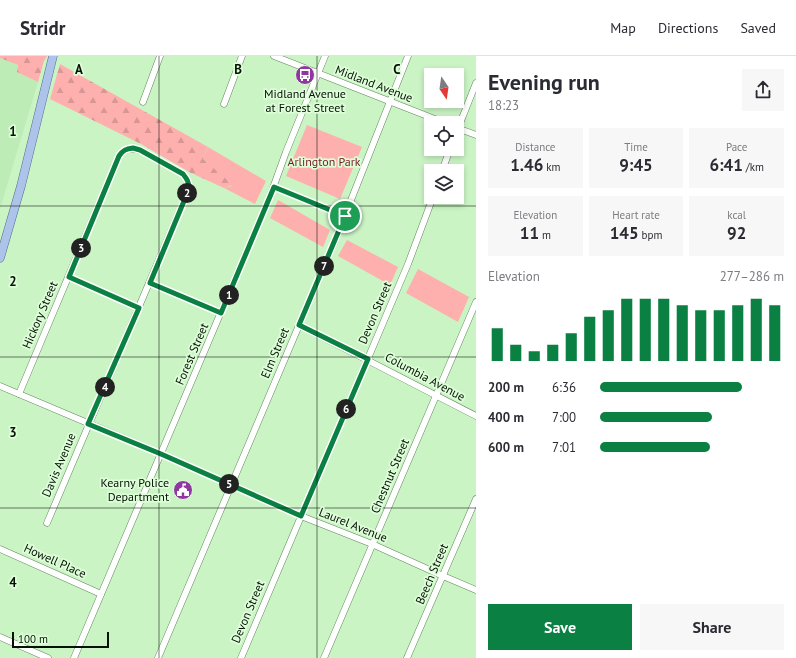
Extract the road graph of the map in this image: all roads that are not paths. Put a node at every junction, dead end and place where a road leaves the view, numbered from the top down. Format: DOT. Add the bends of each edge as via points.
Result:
graph roads {
  1 [pos="160,56"];
  2 [pos="242,56"];
  3 [pos="274,56"];
  4 [pos="325,56"];
  5 [pos="408,56"];
  6 [pos="52,59"];
  7 [pos="318,74"];
  8 [pos="476,83"];
  9 [pos="142,102"];
  10 [pos="390,102"];
  11 [pos="224,104"];
  12 [pos="427,116"];
  13 [pos="462,116"];
  14 [pos="464,131"];
  15 [pos="476,135"];
  16 [pos="119,156"];
  17 [pos="274,187"];
  18 [pos="430,204"];
  19 [pos="345,216"];
  20 [pos="0,258"];
  21 [pos="69,277"];
  22 [pos="150,283"];
  23 [pos="476,302"];
  24 [pos="139,308"];
  25 [pos="221,313"];
  26 [pos="299,325"];
  27 [pos="368,359"];
  28 [pos="0,386"];
  29 [pos="19,394"];
  30 [pos="437,395"];
  31 [pos="476,416"];
  32 [pos="88,424"];
  33 [pos="161,454"];
  34 [pos="231,485"];
  35 [pos="476,499"];
  36 [pos="301,516"];
  37 [pos="47,523"];
  38 [pos="372,544"];
  39 [pos="0,549"];
  40 [pos="443,576"];
  41 [pos="476,590"];
  42 [pos="101,594"];
  43 [pos="0,636"];
  44 [pos="48,658"];
  45 [pos="74,658"];
  46 [pos="158,658"];
  47 [pos="241,658"];
  48 [pos="324,658"];
  49 [pos="407,658"];
  1 -- 9 [label="street"];
  2 -- 11 [label="street"];
  3 -- 7 [label="street, Midland Avenue"];
  4 -- 7 [label="street, Forest Street"];
  5 -- 10 [label="street, Elm Street"];
  6 -- 20 [label="main road" via="21,186"];
  7 -- 10 [label="street, Midland Avenue"];
  7 -- 17 [label="street, Forest Street"];
  8 -- 13 [label="street"];
  10 -- 12 [label="street, Midland Avenue"];
  10 -- 19 [label="street, Elm Street"];
  14 -- 15 [label="street"];
  16 -- 21 [label="street, Hickory Street"];
  16 -- 22 [label="street, Davis Avenue" via="128,149 140,150 183,174 189,184"];
  17 -- 19 [label="street"];
  17 -- 25 [label="street, Forest Street"];
  18 -- 27 [label="street, Devon Street"];
  19 -- 26 [label="street, Elm Street"];
  21 -- 24 [label="street"];
  21 -- 29 [label="street, Hickory Street"];
  22 -- 24 [label="street, Davis Avenue"];
  22 -- 25 [label="street"];
  23 -- 30 [label="street, Chestnut Street"];
  24 -- 32 [label="street, Davis Avenue"];
  25 -- 33 [label="street, Forest Street"];
  26 -- 27 [label="street, Columbia Avenue"];
  26 -- 34 [label="street, Elm Street"];
  27 -- 30 [label="street, Columbia Avenue"];
  27 -- 36 [label="street, Devon Street"];
  28 -- 29 [label="street, Laurel Avenue"];
  29 -- 32 [label="street, Laurel Avenue"];
  30 -- 31 [label="street, Columbia Avenue"];
  30 -- 38 [label="street, Chestnut Street"];
  32 -- 33 [label="street, Laurel Avenue"];
  32 -- 37 [label="street, Davis Avenue"];
  33 -- 34 [label="street, Laurel Avenue"];
  33 -- 42 [label="street, Forest Street"];
  34 -- 36 [label="street, Laurel Avenue"];
  34 -- 46 [label="street, Elm Street"];
  35 -- 40 [label="street, Beech Street"];
  36 -- 38 [label="street, Laurel Avenue"];
  36 -- 47 [label="street, Devon Street"];
  38 -- 40 [label="street, Laurel Avenue"];
  38 -- 48 [label="street, Chestnut Street"];
  39 -- 42 [label="street, Howell Place"];
  40 -- 41 [label="street, Laurel Avenue"];
  40 -- 49 [label="street, Beech Street"];
  42 -- 45 [label="street, Forest Street"];
  43 -- 44 [label="street"];
}
